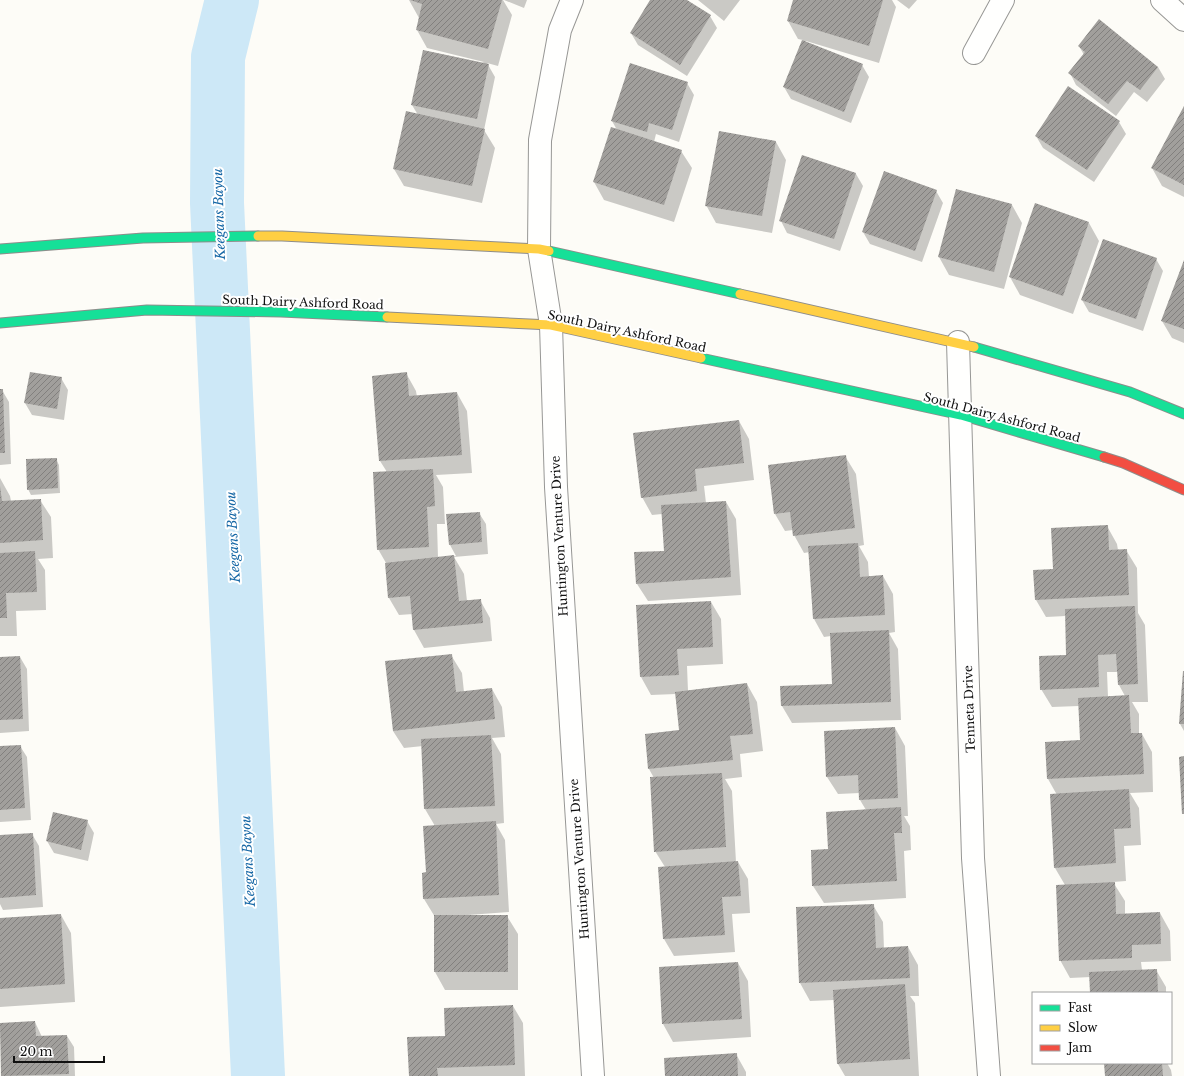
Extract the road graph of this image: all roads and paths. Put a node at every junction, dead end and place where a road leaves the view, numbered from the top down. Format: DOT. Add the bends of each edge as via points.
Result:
graph roads {
  1 [pos="572,0"];
  2 [pos="1003,0"];
  3 [pos="1162,0"];
  4 [pos="1184,20"];
  5 [pos="974,53"];
  6 [pos="0,249"];
  7 [pos="539,249"];
  8 [pos="0,323"];
  9 [pos="550,325"];
  10 [pos="958,342"];
  11 [pos="1184,414"];
  12 [pos="961,415"];
  13 [pos="1184,490"];
  14 [pos="593,1076"];
  15 [pos="989,1076"];
  1 -- 7 [label="street, Huntington Venture Drive" via="560,30 540,140"];
  2 -- 5 [label="street"];
  3 -- 4 [label="street"];
  6 -- 7 [label="main road" via="143,238 282,236"];
  7 -- 9 [label="street, Huntington Venture Drive"];
  7 -- 10 [label="main road"];
  8 -- 9 [label="main road, South Dairy Ashford Road" via="147,310 281,312"];
  9 -- 12 [label="main road, South Dairy Ashford Road"];
  9 -- 14 [label="street, Huntington Venture Drive" via="556,487"];
  10 -- 11 [label="main road" via="1130,392"];
  10 -- 12 [label="street, Tenneta Drive"];
  12 -- 13 [label="main road, South Dairy Ashford Road" via="1123,463"];
  12 -- 15 [label="street, Tenneta Drive" via="973,858"];
}
